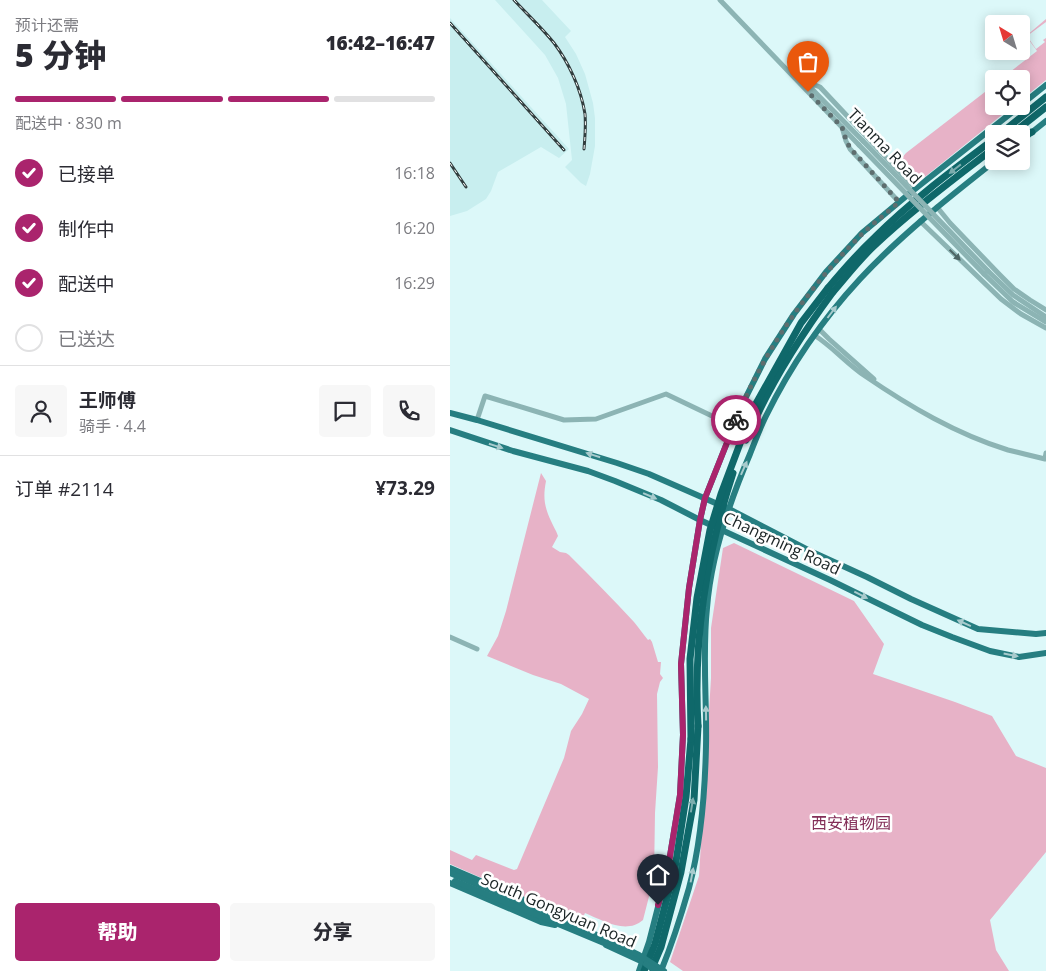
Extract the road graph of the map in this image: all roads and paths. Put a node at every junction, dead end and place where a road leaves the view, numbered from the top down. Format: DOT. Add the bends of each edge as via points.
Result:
graph roads {
  1 [pos="720,0"];
  2 [pos="802,84"];
  3 [pos="1046,85"];
  4 [pos="809,86"];
  5 [pos="1030,98"];
  6 [pos="1046,98"];
  7 [pos="1046,107"];
  8 [pos="1009,115"];
  9 [pos="1046,121"];
  10 [pos="1012,125"];
  11 [pos="1023,125"];
  12 [pos="842,127"];
  13 [pos="1032,132"];
  14 [pos="861,143"];
  15 [pos="985,145"];
  16 [pos="985,155"];
  17 [pos="985,169"];
  18 [pos="916,188"];
  19 [pos="899,202"];
  20 [pos="937,207"];
  21 [pos="920,221"];
  22 [pos="986,272"];
  23 [pos="830,290"];
  24 [pos="1046,310"];
  25 [pos="1046,317"];
  26 [pos="1046,322"];
  27 [pos="1046,328"];
  28 [pos="819,329"];
  29 [pos="814,335"];
  30 [pos="881,387"];
  31 [pos="450,413"];
  32 [pos="477,420"];
  33 [pos="734,426"];
  34 [pos="450,430"];
  35 [pos="1046,453"];
  36 [pos="705,498"];
  37 [pos="729,509"];
  38 [pos="700,520"];
  39 [pos="722,529"];
  40 [pos="1046,633"];
  41 [pos="450,637"];
  42 [pos="477,649"];
  43 [pos="1046,653"];
  44 [pos="450,868"];
  45 [pos="450,873"];
  46 [pos="453,879"];
  47 [pos="644,959"];
  48 [pos="639,971"];
  49 [pos="644,971"];
  50 [pos="651,971"];
  51 [pos="656,971"];
  52 [pos="663,971"];
  1 -- 2 [label="street, Tianma Road"];
  2 -- 4 [label="street"];
  2 -- 12 [label="street, Tianma Road"];
  3 -- 5 [label="main road"];
  4 -- 14 [label="street, Tianma Road"];
  4 -- 18 [label="street" via="820,87"];
  6 -- 10 [label="highway"];
  7 -- 11 [label="highway"];
  8 -- 18 [label="main road"];
  9 -- 13 [label="main road"];
  12 -- 14 [label="street, Tianma Road"];
  12 -- 19 [label="street" via="850,148"];
  14 -- 22 [label="street, Tianma Road, bridge"];
  15 -- 23 [label="highway, one-way" via="882,230 850,262"];
  16 -- 23 [label="highway" via="881,240"];
  17 -- 20 [label="main road"];
  18 -- 19 [label="main road"];
  19 -- 33 [label="main road" via="862,234 826,272 794,314 765,359"];
  20 -- 21 [label="main road"];
  20 -- 24 [label="street" via="1007,282"];
  21 -- 27 [label="street, one-way" via="1001,299"];
  28 -- 21 [label="main road, one-way" via="860,279"];
  22 -- 25 [label="street, Tianma Road"];
  22 -- 26 [label="street, Tianma Road" via="1013,302"];
  23 -- 49 [label="highway, bridge" via="801,323 753,409 710,530 690,659 686,797 674,868 655,944"];
  50 -- 23 [label="highway, one-way, bridge" via="661,947 681,872 694,800 699,634 706,578 722,507 763,403"];
  28 -- 29 [label="main road"];
  28 -- 30 [label="street"];
  29 -- 30 [label="street"];
  37 -- 29 [label="main road, one-way" via="766,416"];
  30 -- 35 [label="street" via="936,420 982,440 1045,459"];
  31 -- 32 [label="main road, Changming Road"];
  32 -- 33 [label="street" via="484,396 564,420 596,419 666,394"];
  36 -- 32 [label="main road, Changming Road, one-way" via="617,462"];
  33 -- 36 [label="main road"];
  34 -- 38 [label="main road, Changming Road, one-way" via="588,471 661,500"];
  36 -- 37 [label="main road, Changming Road"];
  36 -- 38 [label="main road"];
  37 -- 39 [label="main road"];
  40 -- 37 [label="main road, Changming Road, one-way" via="978,629 810,551"];
  38 -- 39 [label="main road, Changming Road"];
  38 -- 47 [label="main road" via="681,664 683,735 680,795 668,868"];
  39 -- 43 [label="main road, Changming Road, one-way" via="952,638 1019,657"];
  52 -- 39 [label="main road, one-way" via="689,886 698,842 705,779 706,610"];
  41 -- 42 [label="street"];
  44 -- 47 [label="main road" via="582,925"];
  45 -- 46 [label="main road, South Gongyuan Road"];
  46 -- 47 [label="main road" via="541,922 563,926"];
  46 -- 51 [label="main road, South Gongyuan Road, bridge" via="615,948"];
  46 -- 52 [label="main road, South Gongyuan Road, bridge" via="597,935 639,955"];
  47 -- 48 [label="main road"];
}
